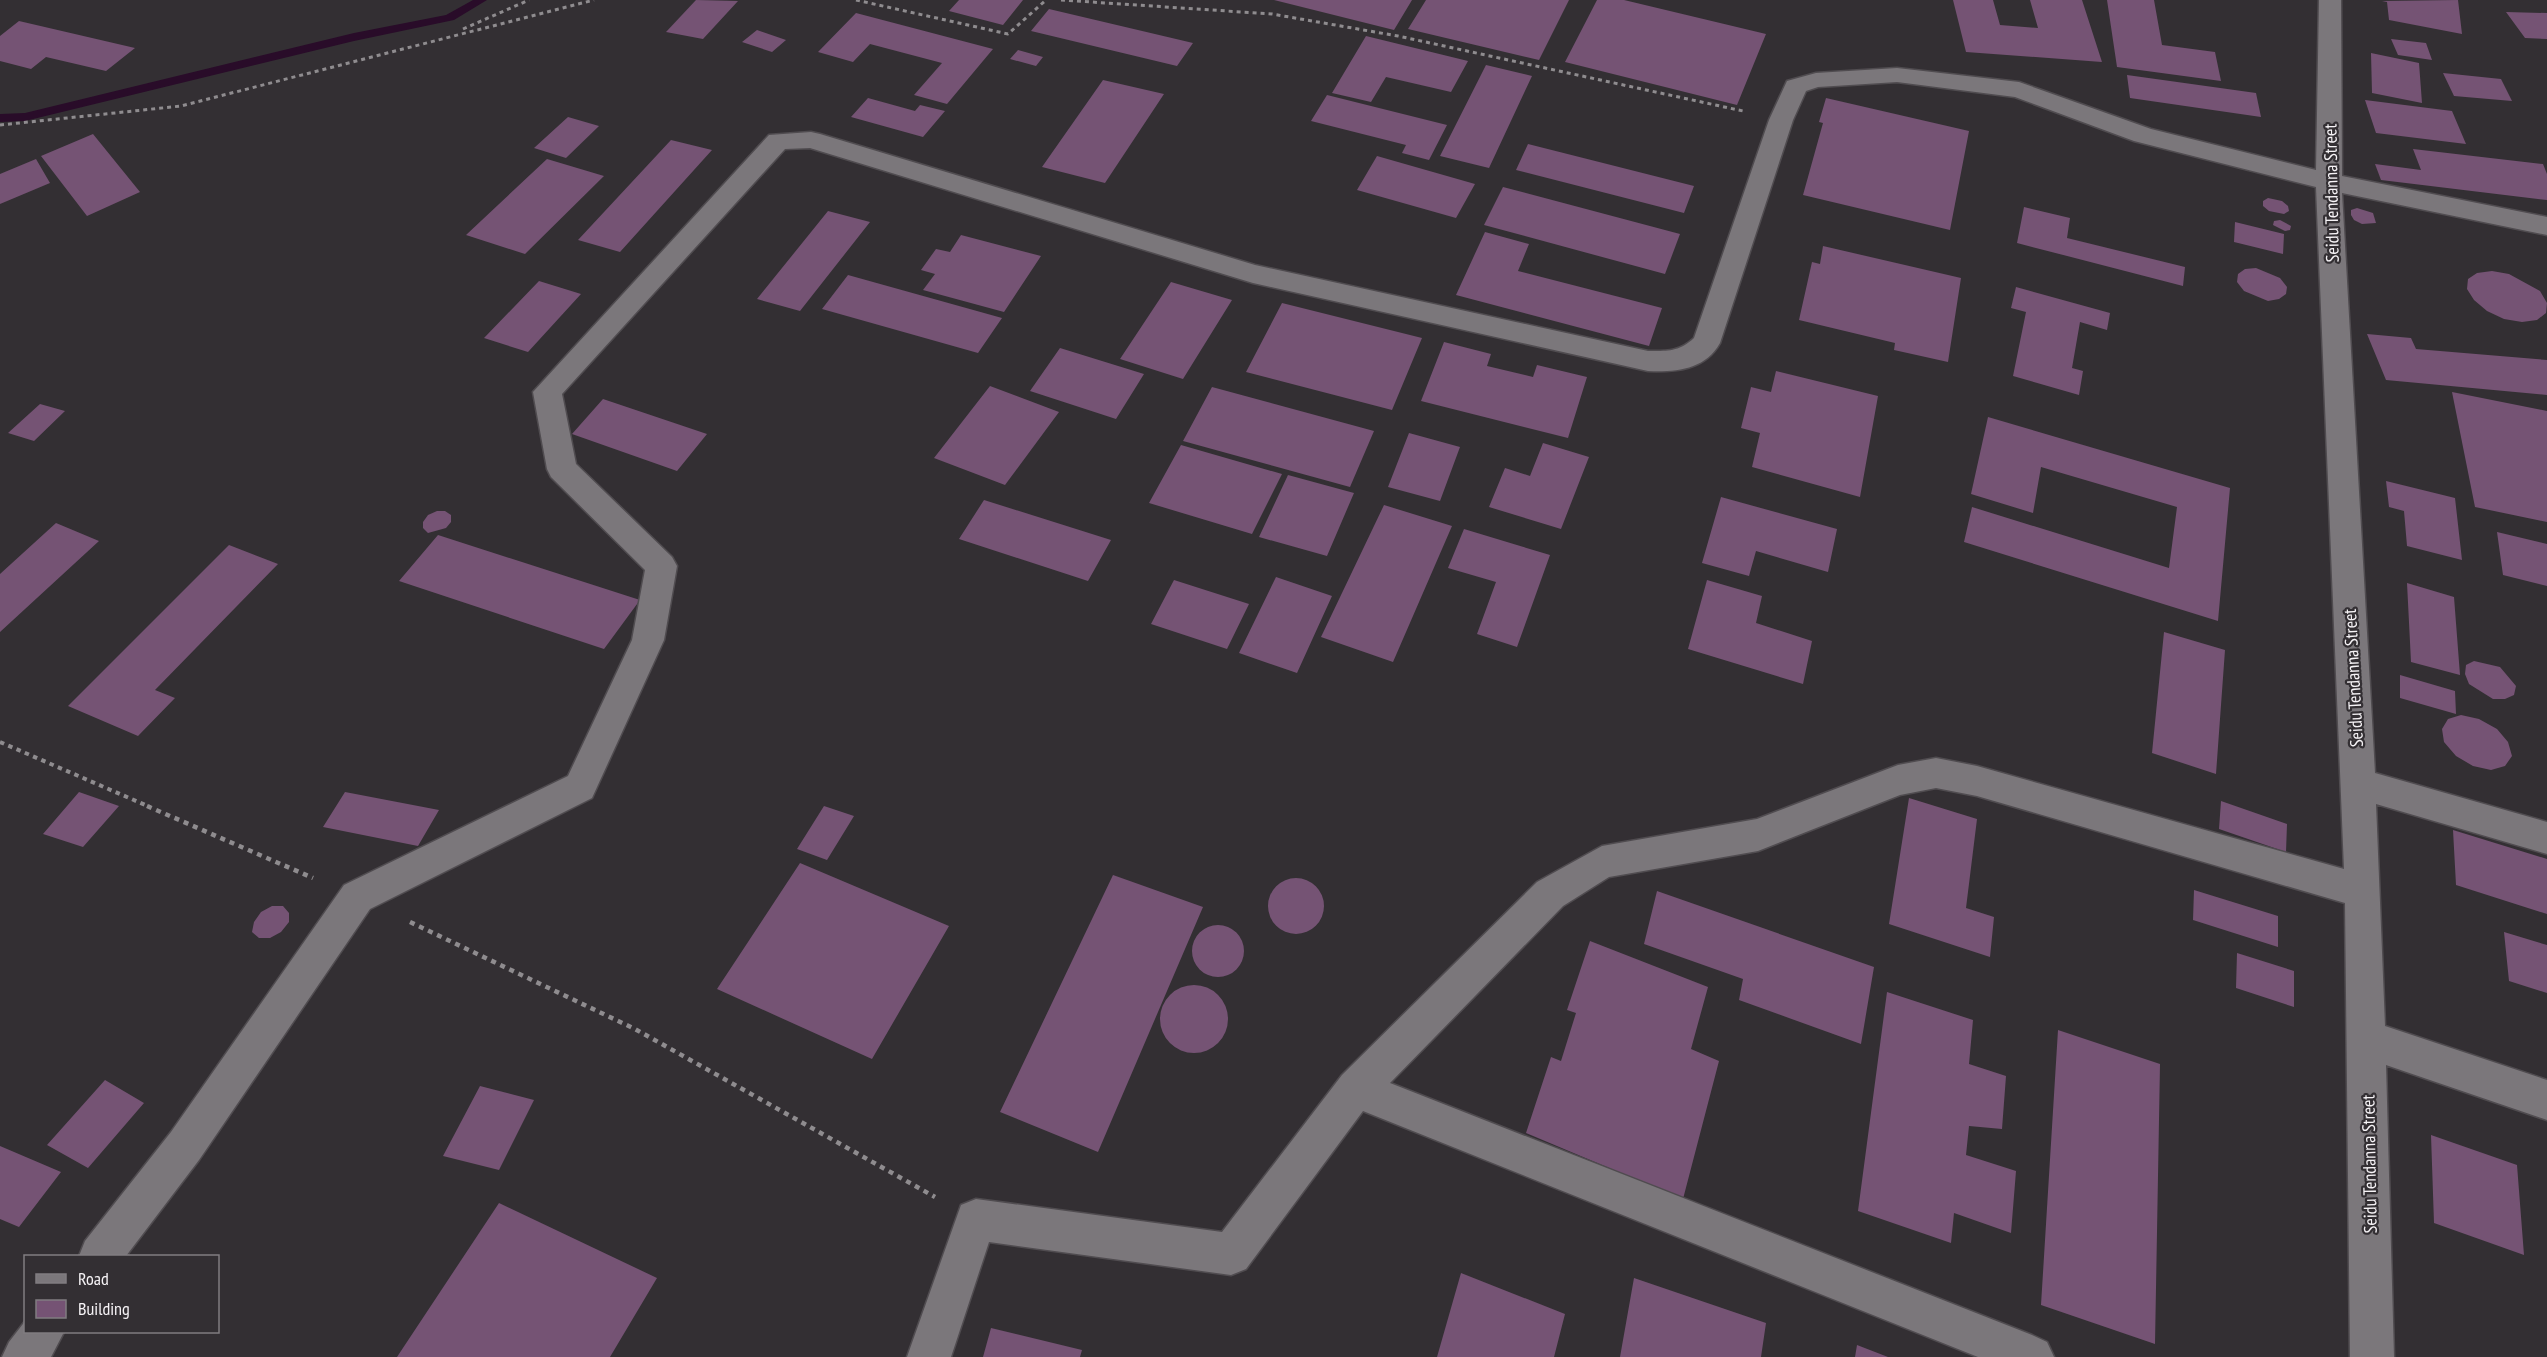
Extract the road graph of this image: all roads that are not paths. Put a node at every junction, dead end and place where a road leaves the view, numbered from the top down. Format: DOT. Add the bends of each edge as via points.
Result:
graph roads {
  1 [pos="2330,0"];
  2 [pos="2328,182"];
  3 [pos="2547,226"];
  4 [pos="2359,784"];
  5 [pos="2547,838"];
  6 [pos="2363,891"];
  7 [pos="2367,1039"];
  8 [pos="1356,1089"];
  9 [pos="2547,1100"];
  10 [pos="102,1255"];
  11 [pos="42,1333"];
  12 [pos="24,1357"];
  13 [pos="929,1357"];
  14 [pos="2032,1357"];
  15 [pos="2372,1357"];
  1 -- 2 [label="street, Seidu Tendanna Street"];
  2 -- 3 [label="street"];
  2 -- 4 [label="street, Seidu Tendanna Street"];
  2 -- 10 [label="street" via="2144,135 2019,90 1897,75 1815,80 1796,86 1781,120 1706,343 1694,356 1677,362 1616,356 1253,274 811,140 778,141 547,393 562,469 661,566 648,640 580,787 357,897 185,1146"];
  4 -- 5 [label="street"];
  4 -- 6 [label="street, Seidu Tendanna Street"];
  6 -- 7 [label="street, Seidu Tendanna Street"];
  6 -- 8 [label="street" via="1977,781 1936,773 1898,780 1758,835 1602,862 1550,894"];
  7 -- 9 [label="street"];
  7 -- 15 [label="street, Seidu Tendanna Street"];
  8 -- 13 [label="street" via="1231,1254 976,1220"];
  8 -- 14 [label="street"];
  11 -- 12 [label="street"];
}
